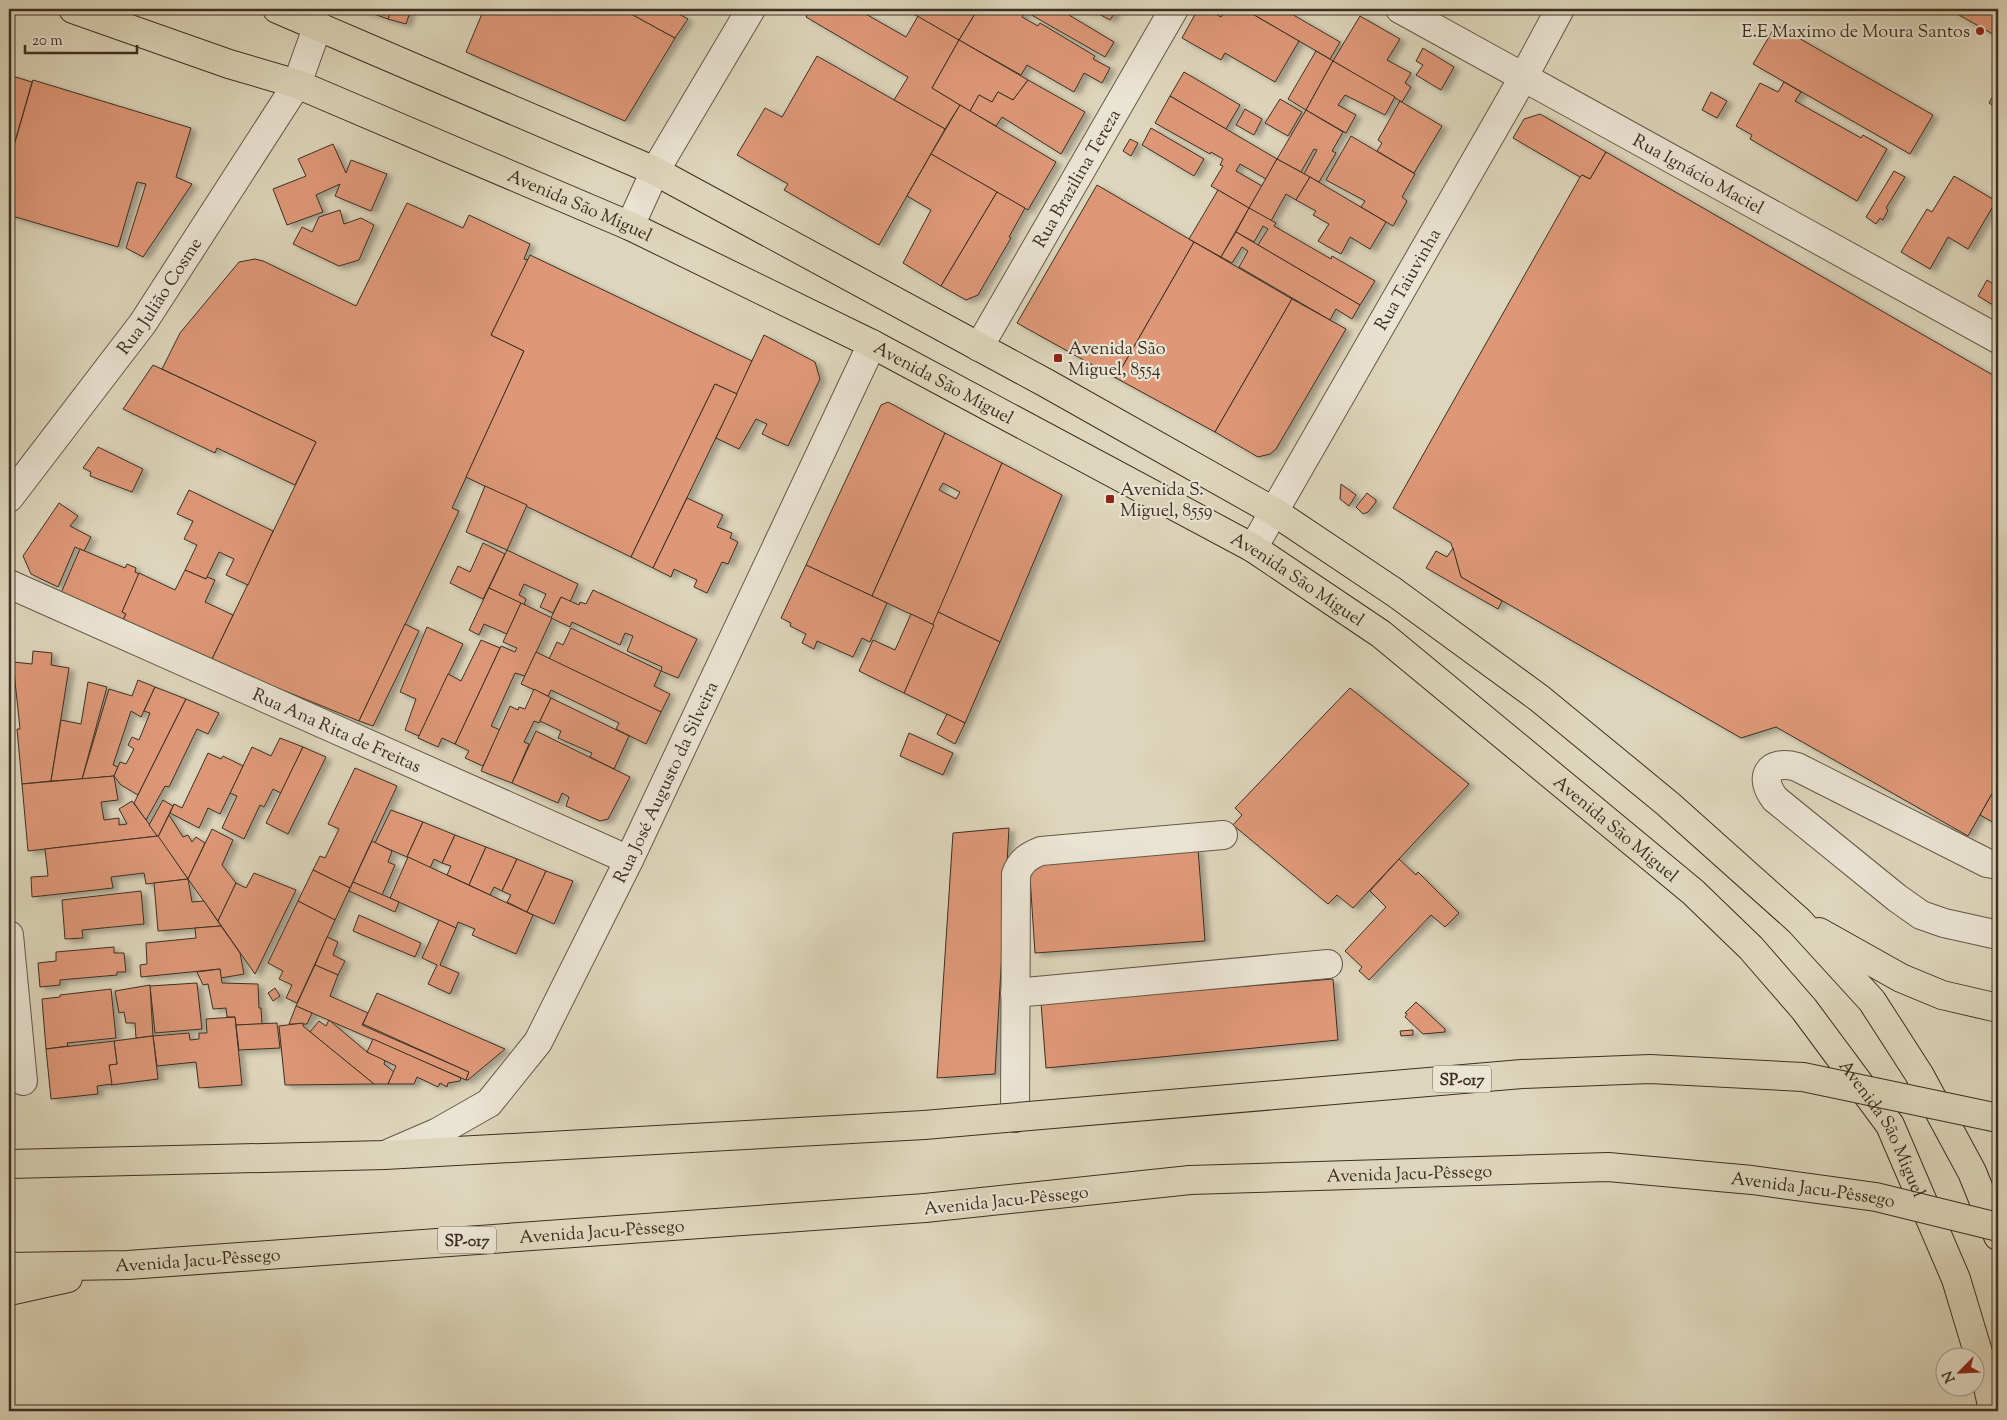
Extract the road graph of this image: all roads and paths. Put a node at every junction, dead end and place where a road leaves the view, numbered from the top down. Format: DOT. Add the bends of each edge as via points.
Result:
graph roads {
  1 [pos="73,9"];
  2 [pos="277,9"];
  3 [pos="750,9"];
  4 [pos="1174,9"];
  5 [pos="1400,9"];
  6 [pos="1560,9"];
  7 [pos="318,25"];
  8 [pos="1523,78"];
  9 [pos="297,84"];
  10 [pos="656,171"];
  11 [pos="630,226"];
  12 [pos="1998,338"];
  13 [pos="872,344"];
  14 [pos="979,347"];
  15 [pos="9,498"];
  16 [pos="1273,511"];
  17 [pos="1253,548"];
  18 [pos="9,584"];
  19 [pos="1223,835"];
  20 [pos="629,860"];
  21 [pos="1998,865"];
  22 [pos="1799,922"];
  23 [pos="1998,935"];
  24 [pos="9,936"];
  25 [pos="1328,964"];
  26 [pos="1015,993"];
  27 [pos="1998,1008"];
  28 [pos="23,1081"];
  29 [pos="1015,1118"];
  30 [pos="1998,1118"];
  31 [pos="385,1155"];
  32 [pos="9,1164"];
  33 [pos="1998,1227"];
  34 [pos="1998,1236"];
  35 [pos="128,1265"];
  36 [pos="9,1267"];
  37 [pos="9,1291"];
  38 [pos="1993,1411"];
  1 -- 9 [label="main road, Avenida São Miguel" via="229,64"];
  2 -- 7 [label="main road"];
  3 -- 10 [label="street"];
  4 -- 14 [label="street, Rua Brazilina Tereza"];
  5 -- 8 [label="street, Rua Ignácio Maciel"];
  6 -- 8 [label="street, Rua Taiuvinha"];
  7 -- 9 [label="street"];
  7 -- 10 [label="main road"];
  8 -- 12 [label="street, Rua Ignácio Maciel"];
  8 -- 16 [label="street, Rua Taiuvinha"];
  9 -- 11 [label="main road, Avenida São Miguel"];
  9 -- 15 [label="street, Rua Julião Cosme" via="143,323"];
  10 -- 11 [label="street"];
  10 -- 14 [label="main road"];
  11 -- 13 [label="main road, Avenida São Miguel"];
  13 -- 17 [label="main road, Avenida São Miguel"];
  13 -- 20 [label="street, Rua José Augusto da Silveira"];
  14 -- 16 [label="main road"];
  16 -- 17 [label="street, Rua Taiuvinha"];
  16 -- 22 [label="main road" via="1394,592 1539,698 1668,804"];
  17 -- 38 [label="main road, Avenida São Miguel" via="1380,634 1693,892 1751,948 1804,1009 1890,1125 1956,1278"];
  18 -- 20 [label="street, Rua Ana Rita de Freitas"];
  19 -- 26 [label="street" via="1041,851 1029,856 1020,864 1016,874"];
  20 -- 31 [label="street, Rua José Augusto da Silveira" via="538,1042 489,1103 438,1132"];
  21 -- 23 [label="street" via="1987,863 1796,767 1776,765 1769,770 1765,780 1775,800 1921,915"];
  22 -- 27 [label="main road" via="1901,978 1942,995"];
  22 -- 34 [label="main road" via="1872,1001 1920,1074 1972,1172"];
  24 -- 28 [label="street"];
  25 -- 26 [label="street"];
  26 -- 29 [label="street"];
  29 -- 30 [label="main road, SP-017, bridge" via="1522,1074 1650,1069 1803,1077"];
  29 -- 31 [label="main road, SP-017, bridge"];
  31 -- 32 [label="main road, SP-017"];
  33 -- 35 [label="main road, Avenida Jacu-Pêssego / SP-017, bridge" via="1876,1197 1752,1180 1608,1167 1190,1180 925,1208"];
  35 -- 36 [label="main road, Avenida Jacu-Pêssego / SP-017"];
  35 -- 37 [label="main road"];
}
